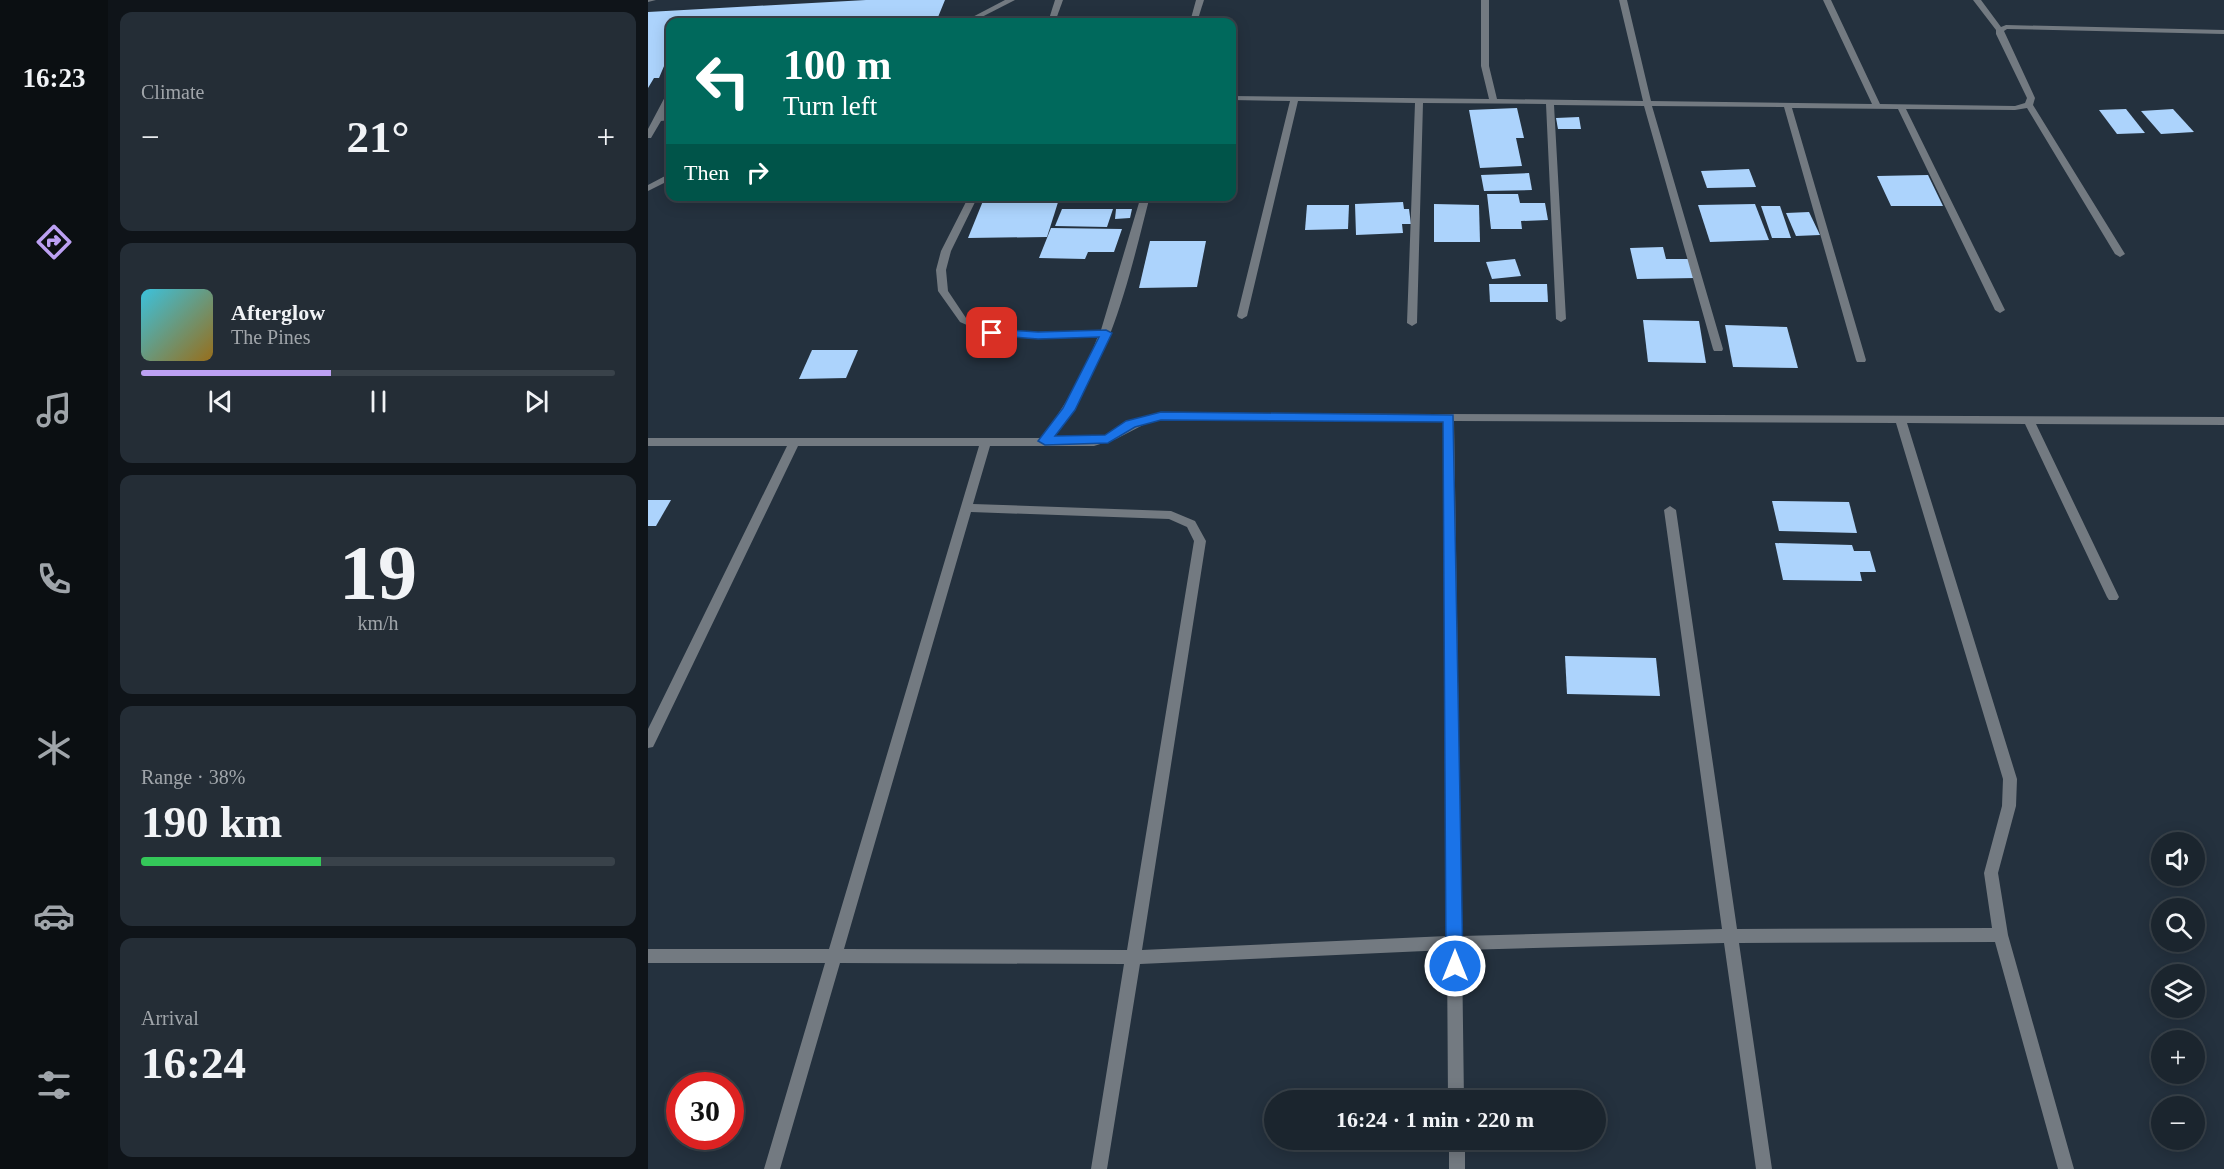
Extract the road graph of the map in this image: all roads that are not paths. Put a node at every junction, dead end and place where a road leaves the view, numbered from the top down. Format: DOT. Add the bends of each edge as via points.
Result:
graph roads {
  1 [pos="1011,0"];
  2 [pos="1059,0"];
  3 [pos="1200,0"];
  4 [pos="1485,0"];
  5 [pos="1623,0"];
  6 [pos="1827,0"];
  7 [pos="1977,0"];
  8 [pos="976,18"];
  9 [pos="1052,18"];
  10 [pos="1194,18"];
  11 [pos="2000,30"];
  12 [pos="2224,32"];
  13 [pos="1236,98"];
  14 [pos="1295,99"];
  15 [pos="1419,100"];
  16 [pos="1493,101"];
  17 [pos="1550,102"];
  18 [pos="666,103"];
  19 [pos="1647,103"];
  20 [pos="1787,105"];
  21 [pos="2029,105"];
  22 [pos="1876,106"];
  23 [pos="1901,106"];
  24 [pos="666,118"];
  25 [pos="658,119"];
  26 [pos="648,136"];
  27 [pos="666,179"];
  28 [pos="648,188"];
  29 [pos="972,201"];
  30 [pos="1145,201"];
  31 [pos="2120,254"];
  32 [pos="2000,310"];
  33 [pos="1242,316"];
  34 [pos="1561,319"];
  35 [pos="1412,323"];
  36 [pos="1106,333"];
  37 [pos="1718,349"];
  38 [pos="1861,360"];
  39 [pos="1449,418"];
  40 [pos="1900,419"];
  41 [pos="2029,420"];
  42 [pos="2224,421"];
  43 [pos="986,441"];
  44 [pos="1045,441"];
  45 [pos="648,442"];
  46 [pos="794,442"];
  47 [pos="967,508"];
  48 [pos="1670,510"];
  49 [pos="2113,597"];
  50 [pos="648,744"];
  51 [pos="2001,935"];
  52 [pos="1730,936"];
  53 [pos="1455,943"];
  54 [pos="648,956"];
  55 [pos="1133,957"];
  56 [pos="835,958"];
  57 [pos="1456,1090"];
  58 [pos="1457,1150"];
  59 [pos="772,1169"];
  60 [pos="1099,1169"];
  61 [pos="1457,1169"];
  62 [pos="1764,1169"];
  63 [pos="2066,1169"];
  1 -- 8 [label="street"];
  2 -- 9 [label="street"];
  3 -- 10 [label="street"];
  4 -- 16 [label="street" via="1485,66"];
  5 -- 19 [label="street"];
  6 -- 22 [label="street"];
  7 -- 11 [label="street"];
  11 -- 12 [label="street" via="2027,27"];
  11 -- 21 [label="street" via="2031,98"];
  13 -- 14 [label="street"];
  14 -- 15 [label="street"];
  14 -- 33 [label="street"];
  15 -- 16 [label="street"];
  15 -- 35 [label="street"];
  16 -- 17 [label="street"];
  17 -- 19 [label="street"];
  17 -- 34 [label="street"];
  18 -- 25 [label="street"];
  19 -- 20 [label="street"];
  19 -- 37 [label="street"];
  20 -- 22 [label="street"];
  20 -- 38 [label="street"];
  21 -- 23 [label="street"];
  21 -- 31 [label="street"];
  22 -- 23 [label="street"];
  23 -- 32 [label="street"];
  24 -- 25 [label="street"];
  25 -- 26 [label="street"];
  27 -- 28 [label="street"];
  29 -- 36 [label="street" via="940,270 943,291 963,321 992,333"];
  30 -- 36 [label="street"];
  36 -- 44 [label="street" via="1069,410"];
  39 -- 40 [label="street"];
  39 -- 44 [label="street" via="1161,416 1137,422 1108,439"];
  39 -- 53 [label="street"];
  40 -- 41 [label="street"];
  40 -- 51 [label="street" via="2010,779 2009,806 1991,873"];
  41 -- 42 [label="street"];
  41 -- 49 [label="street"];
  43 -- 44 [label="street"];
  43 -- 46 [label="street"];
  43 -- 47 [label="street"];
  45 -- 46 [label="street"];
  46 -- 50 [label="street"];
  47 -- 55 [label="street" via="1171,515 1191,524 1200,541"];
  47 -- 56 [label="street"];
  48 -- 52 [label="street"];
  51 -- 52 [label="street"];
  51 -- 63 [label="street"];
  52 -- 53 [label="street"];
  52 -- 62 [label="street"];
  53 -- 55 [label="street"];
  53 -- 57 [label="street"];
  54 -- 56 [label="street"];
  55 -- 56 [label="street"];
  55 -- 60 [label="street"];
  56 -- 59 [label="street"];
  58 -- 61 [label="street"];
}
